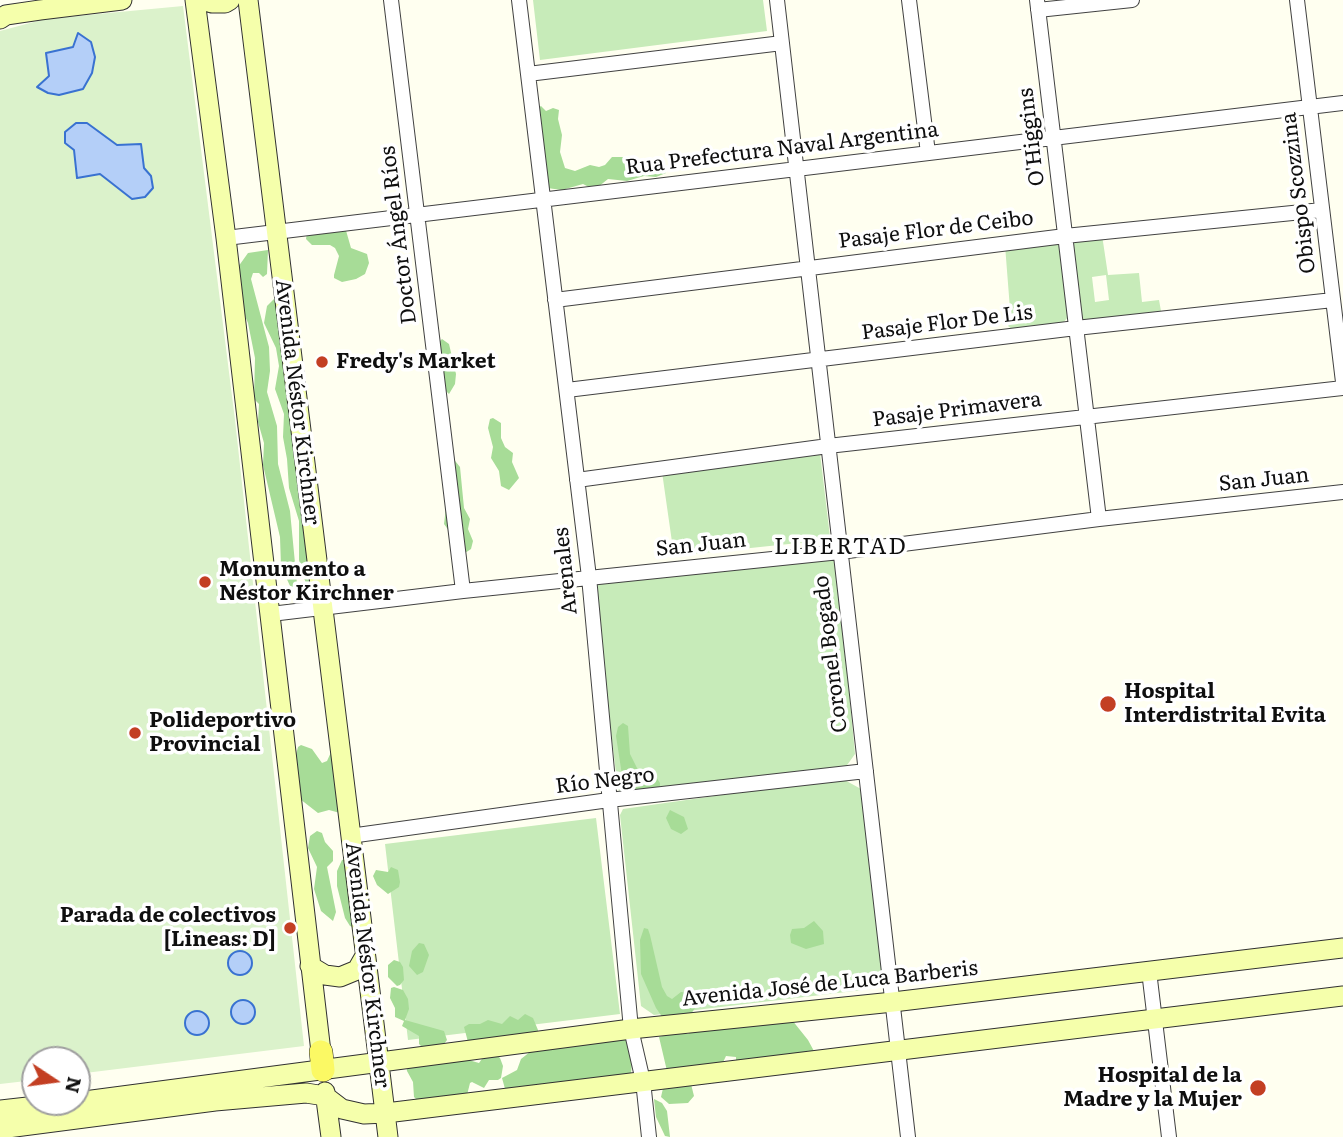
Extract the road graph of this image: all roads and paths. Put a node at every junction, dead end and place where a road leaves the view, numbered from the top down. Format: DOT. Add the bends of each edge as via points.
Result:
graph roads {
  1 [pos="122,0"];
  2 [pos="195,0"];
  3 [pos="204,0"];
  4 [pos="230,0"];
  5 [pos="248,0"];
  6 [pos="391,0"];
  7 [pos="519,0"];
  8 [pos="776,0"];
  9 [pos="909,0"];
  10 [pos="1132,0"];
  11 [pos="1297,0"];
  12 [pos="1037,5"];
  13 [pos="0,19"];
  14 [pos="782,43"];
  15 [pos="528,74"];
  16 [pos="1343,103"];
  17 [pos="1310,107"];
  18 [pos="1053,138"];
  19 [pos="928,153"];
  20 [pos="796,169"];
  21 [pos="543,200"];
  22 [pos="1322,210"];
  23 [pos="417,215"];
  24 [pos="276,232"];
  25 [pos="1065,236"];
  26 [pos="226,238"];
  27 [pos="807,267"];
  28 [pos="555,300"];
  29 [pos="1333,300"];
  30 [pos="1076,328"];
  31 [pos="818,359"];
  32 [pos="1343,382"];
  33 [pos="1343,388"];
  34 [pos="566,390"];
  35 [pos="1086,416"];
  36 [pos="828,446"];
  37 [pos="577,480"];
  38 [pos="1343,492"];
  39 [pos="1099,519"];
  40 [pos="840,552"];
  41 [pos="589,577"];
  42 [pos="463,591"];
  43 [pos="323,608"];
  44 [pos="271,614"];
  45 [pos="866,771"];
  46 [pos="609,800"];
  47 [pos="350,836"];
  48 [pos="1343,948"];
  49 [pos="365,956"];
  50 [pos="310,966"];
  51 [pos="1149,971"];
  52 [pos="1343,996"];
  53 [pos="892,1002"];
  54 [pos="1155,1019"];
  55 [pos="631,1029"];
  56 [pos="898,1050"];
  57 [pos="322,1061"];
  58 [pos="379,1063"];
  59 [pos="643,1081"];
  60 [pos="325,1096"];
  61 [pos="91,1099"];
  62 [pos="21,1108"];
  63 [pos="0,1110"];
  64 [pos="386,1112"];
  65 [pos="0,1129"];
  66 [pos="331,1137"];
  67 [pos="388,1137"];
  68 [pos="649,1137"];
  69 [pos="908,1137"];
  70 [pos="1169,1137"];
  1 -- 13 [label="main road"];
  2 -- 26 [label="main road"];
  3 -- 4 [label="main road" via="212,4"];
  5 -- 24 [label="main road, Avenida Néstor Kirchner"];
  6 -- 23 [label="street, Doctor Ángel Ríos"];
  7 -- 15 [label="street, Arenales"];
  8 -- 14 [label="street, Coronel Bogado"];
  9 -- 19 [label="street"];
  10 -- 12 [label="street"];
  11 -- 17 [label="street, Obispo Scozzina"];
  12 -- 18 [label="street, O'Higgins"];
  14 -- 15 [label="street"];
  14 -- 20 [label="street, Coronel Bogado"];
  15 -- 21 [label="street, Arenales"];
  16 -- 17 [label="street, Rua Prefectura Naval Argentina"];
  17 -- 18 [label="street, Rua Prefectura Naval Argentina"];
  17 -- 22 [label="street, Obispo Scozzina"];
  18 -- 19 [label="street, Rua Prefectura Naval Argentina"];
  18 -- 25 [label="street, O'Higgins"];
  19 -- 20 [label="street, Rua Prefectura Naval Argentina"];
  20 -- 21 [label="street, Rua Prefectura Naval Argentina"];
  20 -- 27 [label="street, Coronel Bogado"];
  21 -- 23 [label="street, Rua Prefectura Naval Argentina"];
  21 -- 28 [label="street, Arenales"];
  22 -- 25 [label="street, Pasaje Flor de Ceibo"];
  22 -- 29 [label="street, Obispo Scozzina"];
  23 -- 24 [label="street, Rua Prefectura Naval Argentina"];
  23 -- 42 [label="street, Doctor Ángel Ríos"];
  24 -- 26 [label="street, Rua Prefectura Naval Argentina"];
  24 -- 43 [label="main road, Avenida Néstor Kirchner"];
  25 -- 27 [label="street, Pasaje Flor de Ceibo"];
  25 -- 30 [label="street, O'Higgins"];
  26 -- 44 [label="main road"];
  27 -- 28 [label="street, Pasaje Flor de Ceibo"];
  27 -- 31 [label="street, Coronel Bogado"];
  28 -- 34 [label="street, Arenales"];
  29 -- 30 [label="street, Pasaje Flor De Lis"];
  29 -- 32 [label="street, Obispo Scozzina"];
  30 -- 31 [label="street, Pasaje Flor De Lis"];
  30 -- 35 [label="street, O'Higgins"];
  31 -- 34 [label="street, Pasaje Flor De Lis"];
  31 -- 36 [label="street, Coronel Bogado"];
  33 -- 35 [label="street, Pasaje Primavera"];
  34 -- 37 [label="street, Arenales"];
  35 -- 36 [label="street, Pasaje Primavera"];
  35 -- 39 [label="street, O'Higgins"];
  36 -- 37 [label="street, Pasaje Primavera"];
  36 -- 40 [label="street, Coronel Bogado"];
  37 -- 41 [label="street, Arenales"];
  38 -- 39 [label="street, San Juan"];
  39 -- 40 [label="street, San Juan"];
  40 -- 41 [label="street, San Juan"];
  40 -- 45 [label="street, Coronel Bogado"];
  41 -- 42 [label="street, San Juan"];
  41 -- 46 [label="street, Arenales"];
  42 -- 43 [label="street, San Juan"];
  43 -- 44 [label="street, San Juan"];
  43 -- 47 [label="main road, Avenida Néstor Kirchner"];
  44 -- 50 [label="main road"];
  45 -- 46 [label="street, Río Negro"];
  45 -- 53 [label="street, Coronel Bogado"];
  46 -- 47 [label="street, Río Negro"];
  46 -- 55 [label="street, Arenales"];
  47 -- 49 [label="main road, Avenida Néstor Kirchner"];
  48 -- 51 [label="main road, Avenida José de Luca Barberis"];
  49 -- 50 [label="main road" via="357,970 340,977"];
  49 -- 58 [label="main road, Avenida Néstor Kirchner"];
  50 -- 57 [label="main road"];
  51 -- 53 [label="main road, Avenida José de Luca Barberis"];
  51 -- 54 [label="street"];
  52 -- 54 [label="main road"];
  53 -- 55 [label="main road, Avenida José de Luca Barberis"];
  53 -- 56 [label="street, Coronel Bogado"];
  54 -- 56 [label="main road"];
  54 -- 70 [label="street"];
  55 -- 58 [label="main road, Avenida José de Luca Barberis"];
  55 -- 59 [label="street, Arenales"];
  56 -- 59 [label="main road"];
  56 -- 69 [label="street, Coronel Bogado"];
  57 -- 58 [label="main road, Avenida José de Luca Barberis"];
  57 -- 60 [label="main road"];
  57 -- 61 [label="main road, Avenida José de Luca Barberis"];
  58 -- 64 [label="main road, Avenida Néstor Kirchner"];
  59 -- 64 [label="main road"];
  59 -- 68 [label="street, Arenales"];
  60 -- 64 [label="main road" via="342,1109"];
  60 -- 65 [label="main road" via="306,1093 228,1100"];
  60 -- 66 [label="main road"];
  62 -- 63 [label="main road, Avenida José de Luca Barberis"];
  64 -- 67 [label="main road, Avenida Néstor Kirchner"];
}
